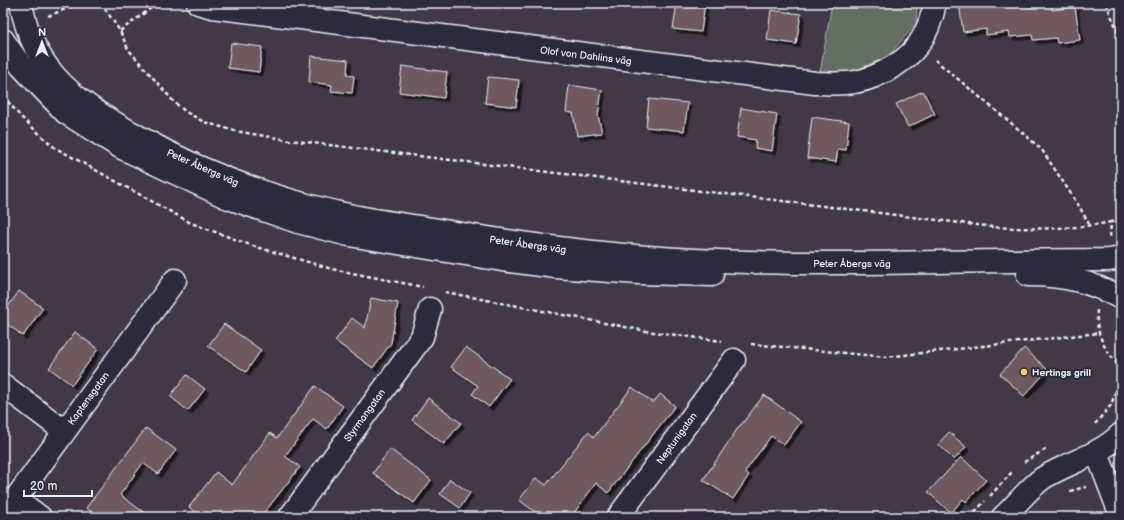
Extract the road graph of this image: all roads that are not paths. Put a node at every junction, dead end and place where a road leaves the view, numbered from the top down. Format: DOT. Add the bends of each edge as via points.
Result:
graph roads {
  1 [pos="21,3"];
  2 [pos="198,3"];
  3 [pos="935,3"];
  4 [pos="3,40"];
  5 [pos="1121,258"];
  6 [pos="175,280"];
  7 [pos="1121,298"];
  8 [pos="430,309"];
  9 [pos="734,360"];
  10 [pos="3,384"];
  11 [pos="64,431"];
  12 [pos="1121,434"];
  13 [pos="1097,453"];
  14 [pos="9,508"];
  15 [pos="1121,516"];
  16 [pos="40,517"];
  17 [pos="290,517"];
  18 [pos="618,517"];
  19 [pos="1003,517"];
  1 -- 5 [label="street, Peter Åbergs väg" via="24,22 42,61 55,78 94,111 157,147 217,176 275,196 342,214 540,247 695,260 873,263"];
  2 -- 3 [label="street, Olof von Dahlins väg" via="212,7 815,83 847,83 871,78 896,65 917,46 931,21"];
  4 -- 7 [label="street, Peter Åbergs väg" via="21,66 66,113 120,147 226,197 298,222 349,235 502,260 638,273 700,276 1056,275 1078,280"];
  6 -- 11 [label="street, Kaptensgatan"];
  8 -- 17 [label="street, Styrmangatan" via="422,337"];
  9 -- 18 [label="street, Neptunigatan"];
  10 -- 11 [label="street"];
  11 -- 14 [label="street, Kaptensgatan"];
  12 -- 13 [label="street"];
  13 -- 15 [label="street"];
  13 -- 19 [label="street" via="1042,479"];
  14 -- 16 [label="street"];
}
